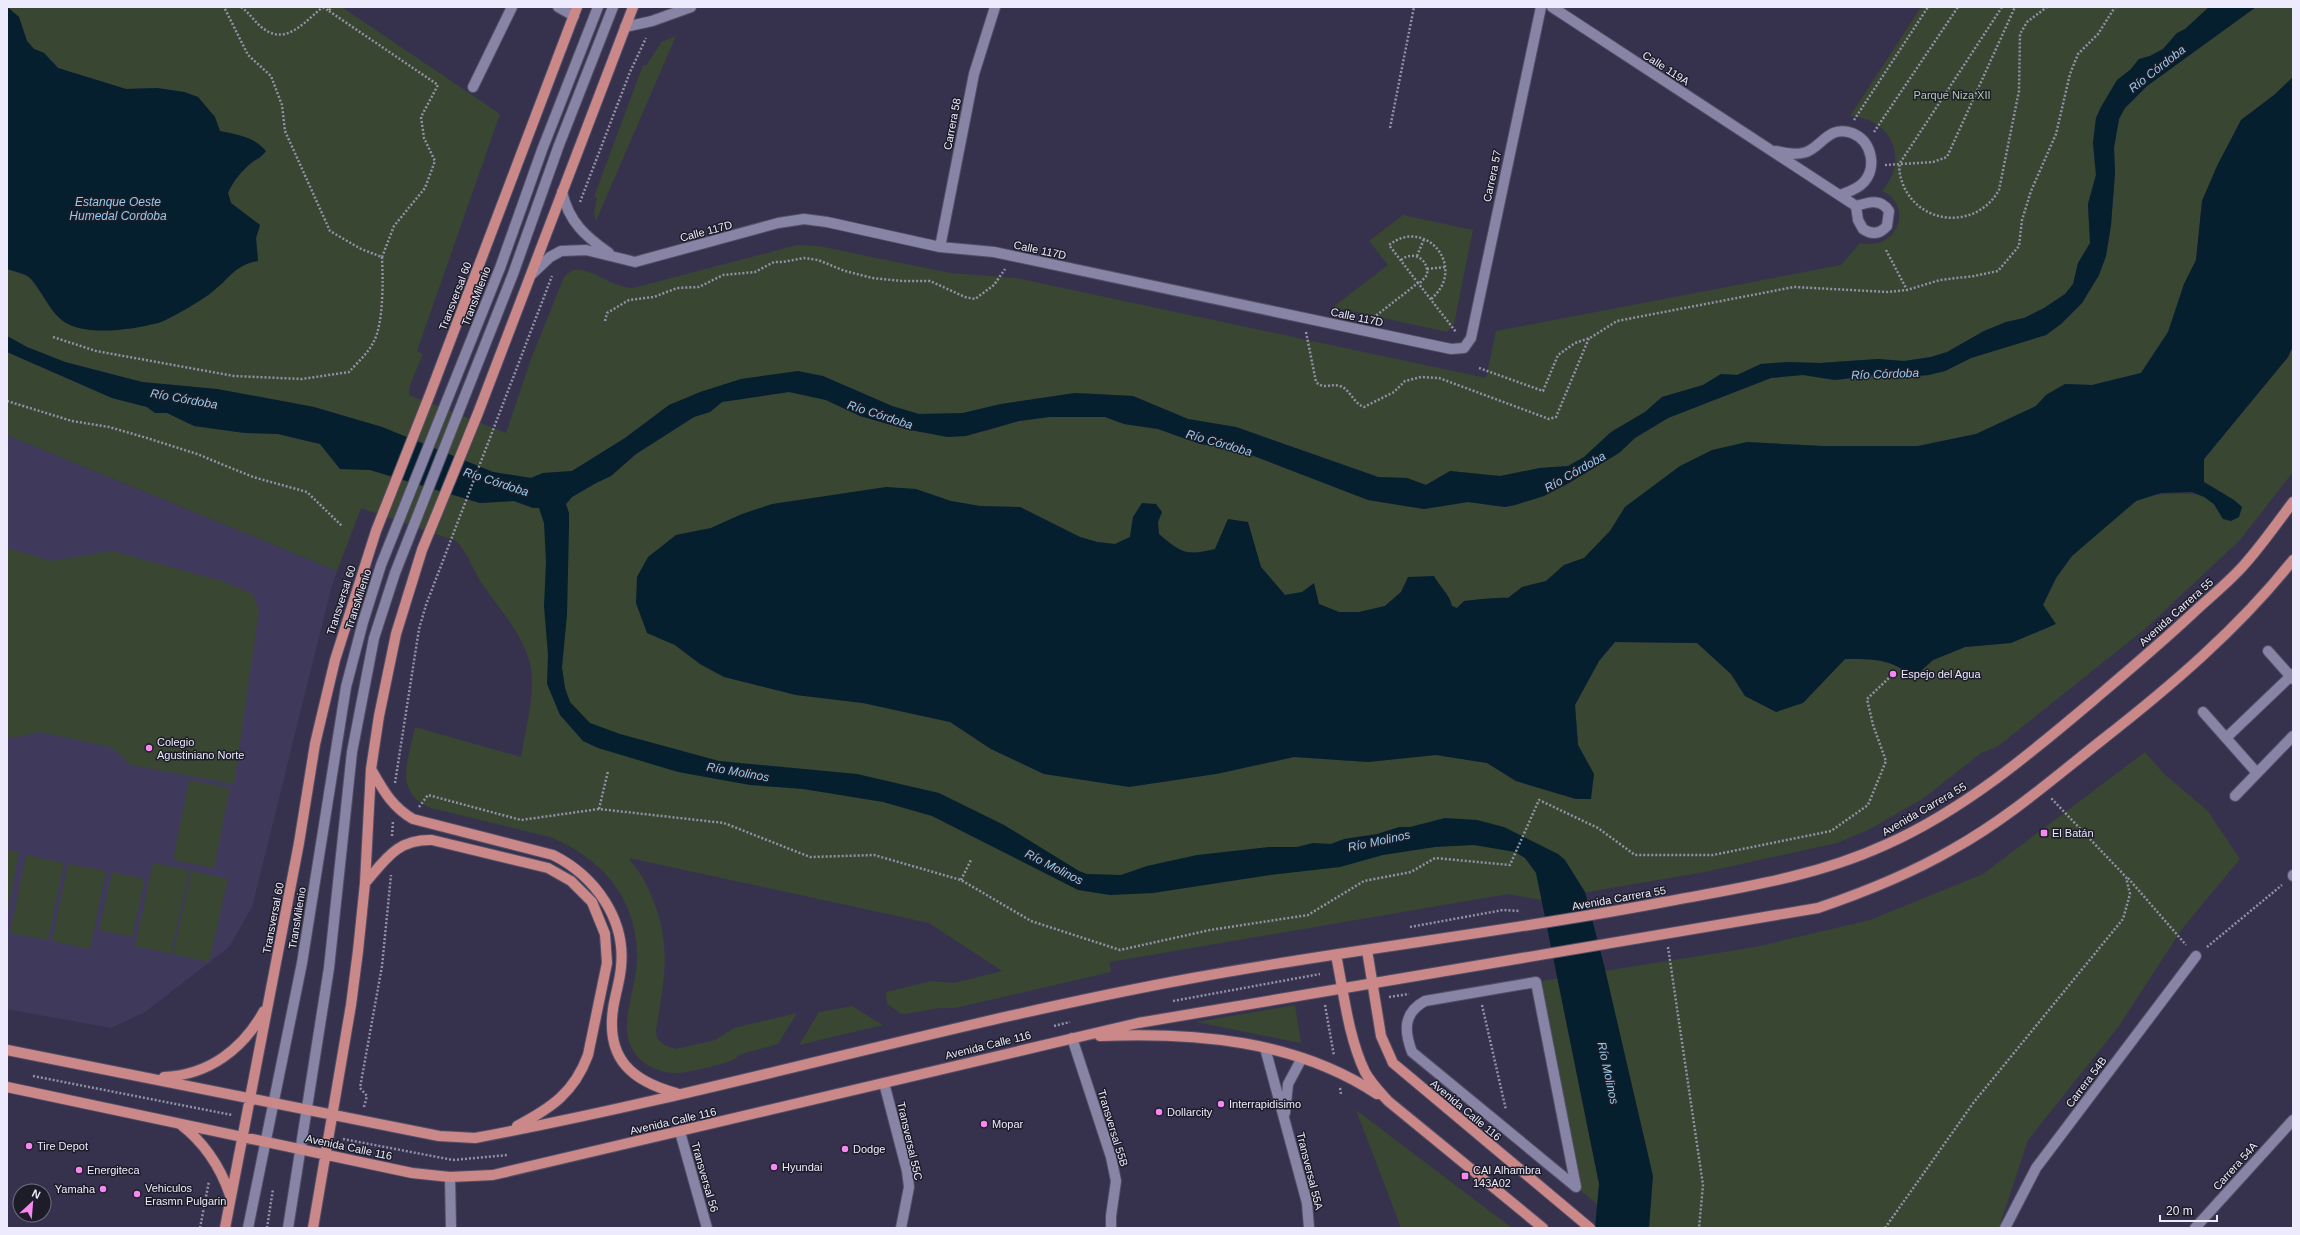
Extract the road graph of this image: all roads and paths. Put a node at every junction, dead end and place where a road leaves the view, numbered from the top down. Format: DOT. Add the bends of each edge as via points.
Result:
graph roads {
  1 [pos="224,7"];
  2 [pos="241,7"];
  3 [pos="323,7"];
  4 [pos="331,7"];
  5 [pos="512,7"];
  6 [pos="558,7"];
  7 [pos="598,7"];
  8 [pos="613,7"];
  9 [pos="633,7"];
  10 [pos="691,7"];
  11 [pos="995,7"];
  12 [pos="1414,7"];
  13 [pos="1541,7"];
  14 [pos="1552,7"];
  15 [pos="1928,7"];
  16 [pos="1958,7"];
  17 [pos="2002,7"];
  18 [pos="2015,7"];
  19 [pos="2047,7"];
  20 [pos="2115,7"];
  21 [pos="329,11"];
  22 [pos="575,11"];
  23 [pos="625,26"];
  24 [pos="473,87"];
  25 [pos="1390,128"];
  26 [pos="1846,132"];
  27 [pos="1873,134"];
  28 [pos="1767,148"];
  29 [pos="1883,165"];
  30 [pos="1900,166"];
  31 [pos="562,192"];
  32 [pos="1840,195"];
  33 [pos="1856,206"];
  34 [pos="1424,239"];
  35 [pos="940,247"];
  36 [pos="1886,250"];
  37 [pos="613,256"];
  38 [pos="1417,256"];
  39 [pos="382,257"];
  40 [pos="1401,260"];
  41 [pos="1006,267"];
  42 [pos="1445,267"];
  43 [pos="1427,269"];
  44 [pos="532,274"];
  45 [pos="1419,283"];
  46 [pos="1907,290"];
  47 [pos="1431,299"];
  48 [pos="605,320"];
  49 [pos="1371,320"];
  50 [pos="1306,331"];
  51 [pos="1456,332"];
  52 [pos="54,337"];
  53 [pos="1590,338"];
  54 [pos="1464,348"];
  55 [pos="1479,368"];
  56 [pos="7,401"];
  57 [pos="497,420"];
  58 [pos="2293,502"];
  59 [pos="342,526"];
  60 [pos="442,557"];
  61 [pos="2293,560"];
  62 [pos="2268,651"];
  63 [pos="1892,674"];
  64 [pos="2292,677"];
  65 [pos="2203,712"];
  66 [pos="2293,736"];
  67 [pos="2226,738"];
  68 [pos="371,769"];
  69 [pos="608,771"];
  70 [pos="2257,773"];
  71 [pos="2041,788"];
  72 [pos="2235,796"];
  73 [pos="599,810"];
  74 [pos="415,812"];
  75 [pos="971,860"];
  76 [pos="2293,875"];
  77 [pos="2126,877"];
  78 [pos="961,880"];
  79 [pos="364,883"];
  80 [pos="1666,934"];
  81 [pos="1367,950"];
  82 [pos="1336,955"];
  83 [pos="2196,956"];
  84 [pos="1317,958"];
  85 [pos="1320,974"];
  86 [pos="1372,983"];
  87 [pos="1343,988"];
  88 [pos="1323,991"];
  89 [pos="1479,991"];
  90 [pos="271,992"];
  91 [pos="1172,1001"];
  92 [pos="1075,1021"];
  93 [pos="1052,1026"];
  94 [pos="1072,1038"];
  95 [pos="1265,1048"];
  96 [pos="7,1050"];
  97 [pos="1302,1058"];
  98 [pos="1336,1070"];
  99 [pos="30,1075"];
  100 [pos="150,1078"];
  101 [pos="884,1083"];
  102 [pos="7,1087"];
  103 [pos="678,1093"];
  104 [pos="1341,1094"];
  105 [pos="366,1096"];
  106 [pos="249,1099"];
  107 [pos="1388,1102"];
  108 [pos="274,1104"];
  109 [pos="307,1110"];
  110 [pos="221,1113"];
  111 [pos="332,1115"];
  112 [pos="2293,1120"];
  113 [pos="361,1121"];
  114 [pos="1285,1121"];
  115 [pos="177,1122"];
  116 [pos="505,1132"];
  117 [pos="680,1132"];
  118 [pos="1512,1134"];
  119 [pos="242,1136"];
  120 [pos="266,1142"];
  121 [pos="357,1142"];
  122 [pos="300,1149"];
  123 [pos="326,1154"];
  124 [pos="514,1154"];
  125 [pos="353,1160"];
  126 [pos="210,1176"];
  127 [pos="450,1177"];
  128 [pos="273,1189"];
  129 [pos="230,1197"];
  130 [pos="200,1228"];
  131 [pos="225,1228"];
  132 [pos="248,1228"];
  133 [pos="267,1228"];
  134 [pos="288,1228"];
  135 [pos="314,1228"];
  136 [pos="451,1228"];
  137 [pos="707,1228"];
  138 [pos="901,1228"];
  139 [pos="1111,1228"];
  140 [pos="1309,1228"];
  141 [pos="1543,1228"];
  142 [pos="1589,1228"];
  143 [pos="1699,1228"];
  144 [pos="1885,1228"];
  145 [pos="2006,1228"];
  146 [pos="2195,1228"];
  1 -- 39 [label="path" via="248,55 271,76 282,104 285,131 330,231 361,249"];
  2 -- 3 [label="path" via="264,30 280,35 295,31"];
  3 -- 21 [label="path"];
  4 -- 21 [label="path"];
  5 -- 24 [label="street"];
  6 -- 22 [label="street"];
  7 -- 108 [label="street, TransMilenio" via="363,622 346,687 302,963"];
  8 -- 109 [label="street" via="559,145 516,267 406,543 374,638 352,752 329,968"];
  9 -- 23 [label="main road"];
  10 -- 23 [label="street"];
  11 -- 35 [label="street, Carrera 58" via="974,74"];
  12 -- 25 [label="path"];
  13 -- 54 [label="street, Carrera 57" via="1471,338"];
  14 -- 28 [label="street, Calle 119A"];
  15 -- 26 [label="path"];
  16 -- 27 [label="path"];
  17 -- 30 [label="path"];
  18 -- 30 [label="path" via="1947,156 1933,162"];
  19 -- 30 [label="path" via="2024,24 2020,34 2019,91 2001,182 1990,203 1978,213 1959,218 1939,216 1926,211 1906,191 1900,175"];
  20 -- 46 [label="path" via="2098,34 2078,54 2070,74 2056,134 2031,191 2022,220 2019,246 1998,271 1940,280"];
  21 -- 39 [label="path" via="438,85 421,117 424,138 435,161 425,188 394,226"];
  22 -- 90 [label="main road, Transversal 60" via="376,531 335,660 324,702"];
  23 -- 31 [label="main road"];
  26 -- 28 [label="street, Calle 119A" via="1833,132 1802,154"];
  26 -- 32 [label="street" via="1861,139 1867,146 1872,165 1863,183"];
  28 -- 32 [label="street, Calle 119A"];
  29 -- 30 [label="path"];
  31 -- 37 [label="street, Calle 117D" via="566,209 573,221"];
  31 -- 44 [label="main road"];
  32 -- 33 [label="street, Calle 119A"];
  34 -- 38 [label="path"];
  34 -- 40 [label="path" via="1401,238 1389,245"];
  34 -- 42 [label="path" via="1440,252"];
  35 -- 37 [label="street, Calle 117D" via="804,219 778,223 635,262"];
  35 -- 54 [label="street, Calle 117D" via="994,252 1451,349"];
  36 -- 46 [label="path"];
  37 -- 44 [label="street, Calle 117D" via="586,250 562,251 550,257"];
  38 -- 40 [label="path" via="1407,256"];
  38 -- 43 [label="path" via="1425,263"];
  39 -- 52 [label="path" via="384,285 374,343 349,372 302,379 234,376 96,351"];
  40 -- 45 [label="path"];
  41 -- 48 [label="path" via="994,285 975,299 930,281 872,278 811,259 774,262 755,272 724,275 699,287 677,288 654,297 629,300 607,312"];
  42 -- 43 [label="path"];
  42 -- 47 [label="path" via="1443,284"];
  43 -- 45 [label="path" via="1425,278"];
  44 -- 68 [label="main road" via="422,550 396,634"];
  45 -- 47 [label="path"];
  45 -- 49 [label="path"];
  46 -- 53 [label="path" via="1867,292 1794,287 1617,321"];
  47 -- 51 [label="path"];
  50 -- 53 [label="path" via="1316,382 1320,386 1343,387 1357,404 1364,406 1394,392 1405,382 1421,377 1439,378 1549,419 1556,417"];
  53 -- 55 [label="path" via="1575,343 1558,355 1543,391"];
  56 -- 59 [label="path" via="72,422 109,427 147,438 197,454 253,477 307,492"];
  57 -- 60 [label="path" via="459,521"];
  58 -- 81 [label="main road, Avenida Carrera 55" via="2243,566 2148,654 2057,731 1987,786 1954,808 1886,845 1789,879 1607,913"];
  61 -- 71 [label="main road" via="2267,593 2168,688"];
  62 -- 64 [label="street"];
  63 -- 78 [label="path" via="1867,699 1886,761 1868,804 1831,831 1713,855 1635,855 1598,828 1540,800 1510,864 1435,858 1410,872 1364,881 1308,915 1210,930 1120,950 1031,921"];
  64 -- 67 [label="street"];
  65 -- 67 [label="street"];
  66 -- 70 [label="street"];
  67 -- 70 [label="street"];
  68 -- 79 [label="main road"];
  68 -- 103 [label="main road" via="387,796 403,813 413,819 553,855 567,862 592,882 608,906 618,929 621,947 621,967 611,1027 617,1052 624,1064 641,1080 654,1087"];
  69 -- 73 [label="path"];
  70 -- 72 [label="street"];
  71 -- 77 [label="path"];
  71 -- 80 [label="main road" via="1954,849 1900,877 1853,896 1810,909"];
  73 -- 74 [label="path" via="521,820 428,796"];
  73 -- 78 [label="path" via="724,823 810,857 874,855"];
  75 -- 78 [label="path"];
  76 -- 83 [label="path"];
  77 -- 83 [label="path"];
  77 -- 144 [label="path" via="2130,894 2123,919 1974,1102"];
  79 -- 111 [label="main road" via="351,1005"];
  79 -- 116 [label="main road" via="399,847 421,840 432,840 548,868 571,881 592,902 605,934 607,963 584,1067 569,1090 553,1106"];
  80 -- 86 [label="main road"];
  80 -- 143 [label="path" via="1703,1185"];
  81 -- 82 [label="main road, Avenida Calle 116"];
  81 -- 86 [label="main road, Avenida Calle 116"];
  82 -- 84 [label="main road, Avenida Calle 116"];
  82 -- 87 [label="main road"];
  83 -- 145 [label="street, Carrera 54B" via="2036,1168"];
  84 -- 85 [label="path"];
  84 -- 103 [label="main road, Avenida Calle 116" via="1196,977 986,1020"];
  85 -- 88 [label="path"];
  85 -- 91 [label="path"];
  86 -- 87 [label="main road, Avenida Calle 116"];
  86 -- 142 [label="main road, Avenida Calle 116" via="1381,1036 1393,1063"];
  87 -- 88 [label="main road, Avenida Calle 116"];
  87 -- 107 [label="main road" via="1358,1056 1366,1074"];
  88 -- 94 [label="main road, Avenida Calle 116" via="1145,1022"];
  88 -- 98 [label="path"];
  89 -- 118 [label="path"];
  89 -- 118 [label="street" via="1425,1001 1416,1006 1406,1025 1407,1038 1412,1052"];
  89 -- 118 [label="street" via="1536,982 1576,1187"];
  90 -- 100 [label="main road" via="264,1011 253,1029 240,1045 224,1058 201,1070 176,1077"];
  90 -- 106 [label="main road, Transversal 60"];
  92 -- 93 [label="path"];
  94 -- 95 [label="main road" via="1168,1035"];
  94 -- 101 [label="main road, Avenida Calle 116"];
  94 -- 139 [label="street, Transversal 55B" via="1111,1157 1116,1180 1110,1216"];
  95 -- 97 [label="main road"];
  95 -- 114 [label="street, Transversal 55A"];
  96 -- 100 [label="main road, Avenida Calle 116"];
  97 -- 98 [label="main road"];
  97 -- 114 [label="street, Transversal 55A" via="1288,1084"];
  98 -- 104 [label="path"];
  98 -- 107 [label="main road"];
  99 -- 110 [label="path"];
  100 -- 106 [label="main road, Avenida Calle 116"];
  101 -- 117 [label="main road, Avenida Calle 116"];
  101 -- 138 [label="street, Transversal 55C" via="909,1187"];
  102 -- 115 [label="main road, Avenida Calle 116"];
  103 -- 116 [label="main road, Avenida Calle 116"];
  105 -- 113 [label="path"];
  106 -- 108 [label="main road, Avenida Calle 116"];
  106 -- 119 [label="main road, Transversal 60"];
  107 -- 141 [label="main road"];
  108 -- 109 [label="main road, Avenida Calle 116"];
  108 -- 120 [label="street, TransMilenio"];
  109 -- 111 [label="main road, Avenida Calle 116"];
  109 -- 122 [label="street"];
  111 -- 113 [label="main road, Avenida Calle 116"];
  111 -- 123 [label="main road"];
  112 -- 146 [label="street, Carrera 54A"];
  113 -- 116 [label="main road, Avenida Calle 116" via="457,1138 475,1138"];
  113 -- 121 [label="path"];
  114 -- 140 [label="street, Transversal 55A" via="1307,1203"];
  115 -- 119 [label="main road, Avenida Calle 116"];
  115 -- 129 [label="main road" via="190,1132 213,1158"];
  117 -- 127 [label="main road, Avenida Calle 116" via="493,1175"];
  117 -- 137 [label="street, Transversal 56"];
  119 -- 120 [label="main road, Avenida Calle 116"];
  119 -- 129 [label="main road, Transversal 60"];
  120 -- 122 [label="main road, Avenida Calle 116"];
  120 -- 132 [label="street, TransMilenio"];
  121 -- 124 [label="path" via="453,1160"];
  121 -- 125 [label="path"];
  122 -- 123 [label="main road, Avenida Calle 116"];
  122 -- 134 [label="street"];
  123 -- 125 [label="main road, Avenida Calle 116"];
  123 -- 135 [label="main road"];
  125 -- 127 [label="main road, Avenida Calle 116" via="412,1173"];
  126 -- 130 [label="path"];
  127 -- 136 [label="street"];
  128 -- 133 [label="path"];
  129 -- 131 [label="main road, Transversal 60"];
}
